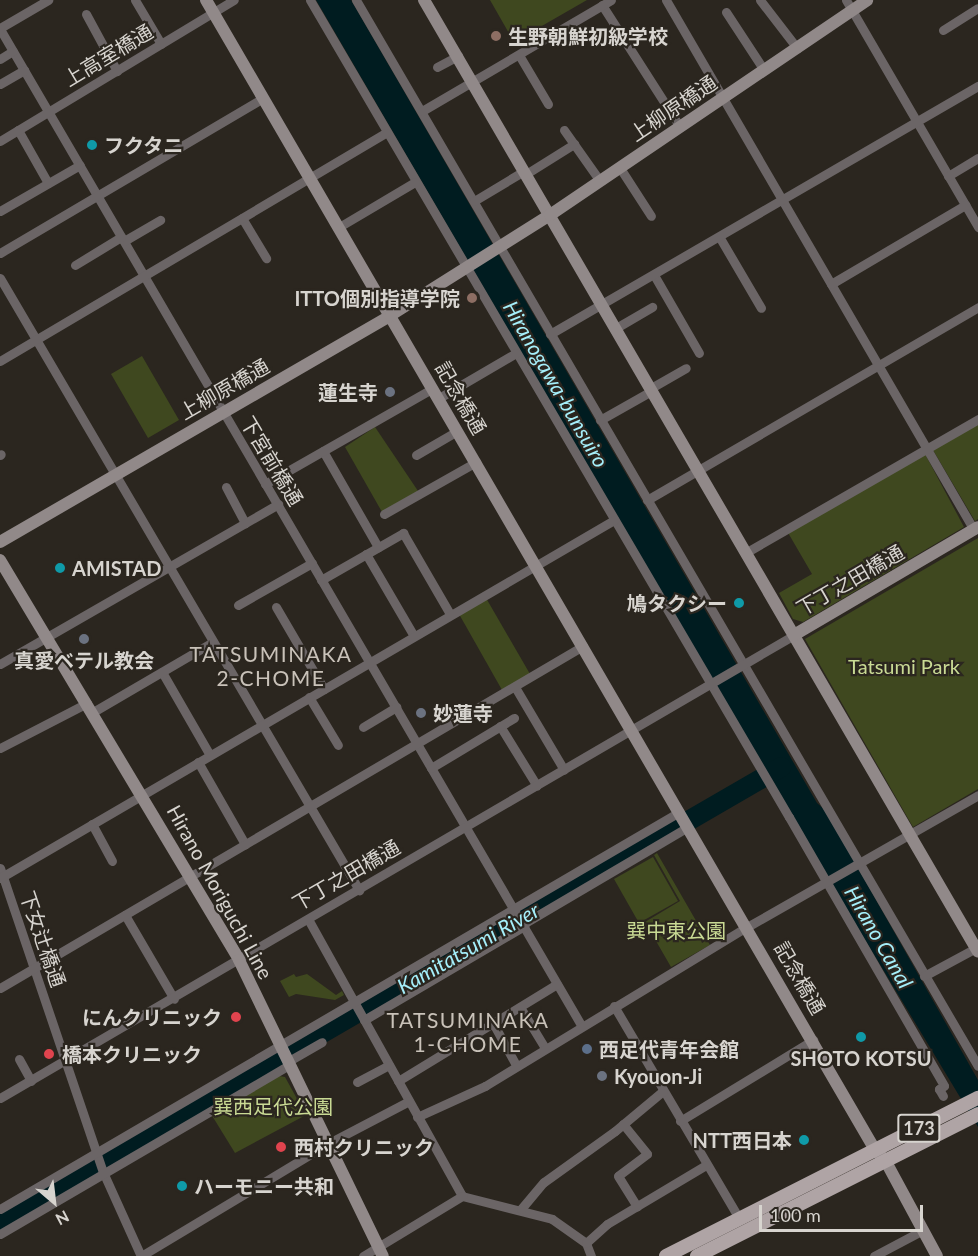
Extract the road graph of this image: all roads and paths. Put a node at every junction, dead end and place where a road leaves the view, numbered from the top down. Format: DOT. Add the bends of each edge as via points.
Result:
graph roads {
  1 [pos="48,0"];
  2 [pos="135,0"];
  3 [pos="206,0"];
  4 [pos="234,0"];
  5 [pos="310,0"];
  6 [pos="356,0"];
  7 [pos="666,0"];
  8 [pos="760,0"];
  9 [pos="867,0"];
  10 [pos="426,1"];
  11 [pos="607,3"];
  12 [pos="849,5"];
  13 [pos="978,8"];
  14 [pos="214,12"];
  15 [pos="726,12"];
  16 [pos="86,14"];
  17 [pos="0,28"];
  18 [pos="943,30"];
  19 [pos="161,44"];
  20 [pos="797,48"];
  21 [pos="13,51"];
  22 [pos="519,55"];
  23 [pos="458,56"];
  24 [pos="0,59"];
  25 [pos="437,68"];
  26 [pos="24,70"];
  27 [pos="764,70"];
  28 [pos="117,71"];
  29 [pos="473,82"];
  30 [pos="0,84"];
  31 [pos="978,86"];
  32 [pos="263,98"];
  33 [pos="723,98"];
  34 [pos="548,104"];
  35 [pos="422,111"];
  36 [pos="49,112"];
  37 [pos="918,123"];
  38 [pos="680,127"];
  39 [pos="18,130"];
  40 [pos="564,130"];
  41 [pos="386,134"];
  42 [pos="0,141"];
  43 [pos="574,144"];
  44 [pos="978,158"];
  45 [pos="80,165"];
  46 [pos="620,168"];
  47 [pos="525,172"];
  48 [pos="948,176"];
  49 [pos="310,178"];
  50 [pos="600,181"];
  51 [pos="415,182"];
  52 [pos="48,183"];
  53 [pos="97,194"];
  54 [pos="474,201"];
  55 [pos="783,201"];
  56 [pos="966,205"];
  57 [pos="0,212"];
  58 [pos="550,215"];
  59 [pos="651,216"];
  60 [pos="242,218"];
  61 [pos="160,220"];
  62 [pos="339,227"];
  63 [pos="978,227"];
  64 [pos="720,238"];
  65 [pos="122,239"];
  66 [pos="499,245"];
  67 [pos="0,253"];
  68 [pos="266,258"];
  69 [pos="75,265"];
  70 [pos="465,266"];
  71 [pos="654,275"];
  72 [pos="144,276"];
  73 [pos="831,284"];
  74 [pos="2,285"];
  75 [pos="602,304"];
  76 [pos="652,307"];
  77 [pos="978,307"];
  78 [pos="761,308"];
  79 [pos="391,315"];
  80 [pos="616,328"];
  81 [pos="550,334"];
  82 [pos="36,340"];
  83 [pos="516,353"];
  84 [pos="699,353"];
  85 [pos="0,361"];
  86 [pos="879,365"];
  87 [pos="686,368"];
  88 [pos="652,389"];
  89 [pos="436,393"];
  90 [pos="223,412"];
  91 [pos="978,418"];
  92 [pos="600,420"];
  93 [pos="457,431"];
  94 [pos="927,448"];
  95 [pos="323,451"];
  96 [pos="416,455"];
  97 [pos="476,462"];
  98 [pos="700,470"];
  99 [pos="115,475"];
  100 [pos="266,484"];
  101 [pos="226,487"];
  102 [pos="647,500"];
  103 [pos="278,504"];
  104 [pos="384,513"];
  105 [pos="614,520"];
  106 [pos="245,523"];
  107 [pos="976,529"];
  108 [pos="0,542"];
  109 [pos="378,547"];
  110 [pos="747,552"];
  111 [pos="366,554"];
  112 [pos="0,560"];
  113 [pos="312,563"];
  114 [pos="536,565"];
  115 [pos="168,568"];
  116 [pos="321,580"];
  117 [pos="238,605"];
  118 [pos="276,607"];
  119 [pos="450,614"];
  120 [pos="794,635"];
  121 [pos="414,636"];
  122 [pos="47,638"];
  123 [pos="213,642"];
  124 [pos="583,646"];
  125 [pos="370,663"];
  126 [pos="0,664"];
  127 [pos="742,665"];
  128 [pos="162,672"];
  129 [pos="711,683"];
  130 [pos="515,687"];
  131 [pos="324,689"];
  132 [pos="309,697"];
  133 [pos="90,707"];
  134 [pos="396,707"];
  135 [pos="514,718"];
  136 [pos="262,725"];
  137 [pos="500,726"];
  138 [pos="363,727"];
  139 [pos="633,731"];
  140 [pos="418,744"];
  141 [pos="338,745"];
  142 [pos="0,748"];
  143 [pos="210,755"];
  144 [pos="198,762"];
  145 [pos="432,768"];
  146 [pos="564,770"];
  147 [pos="537,786"];
  148 [pos="143,795"];
  149 [pos="978,795"];
  150 [pos="310,806"];
  151 [pos="684,820"];
  152 [pos="92,824"];
  153 [pos="467,827"];
  154 [pos="910,834"];
  155 [pos="246,844"];
  156 [pos="112,861"];
  157 [pos="857,864"];
  158 [pos="1,874"];
  159 [pos="192,875"];
  160 [pos="827,881"];
  161 [pos="359,890"];
  162 [pos="514,910"];
  163 [pos="125,915"];
  164 [pos="308,920"];
  165 [pos="523,924"];
  166 [pos="747,927"];
  167 [pos="977,950"];
  168 [pos="239,960"];
  169 [pos="35,968"];
  170 [pos="924,976"];
  171 [pos="557,984"];
  172 [pos="0,988"];
  173 [pos="174,999"];
  174 [pos="355,1004"];
  175 [pos="614,1006"];
  176 [pos="520,1007"];
  177 [pos="363,1019"];
  178 [pos="493,1023"];
  179 [pos="581,1026"];
  180 [pos="813,1040"];
  181 [pos="322,1042"];
  182 [pos="545,1048"];
  183 [pos="285,1056"];
  184 [pos="19,1059"];
  185 [pos="65,1061"];
  186 [pos="389,1065"];
  187 [pos="516,1065"];
  188 [pos="978,1066"];
  189 [pos="31,1081"];
  190 [pos="398,1081"];
  191 [pos="357,1082"];
  192 [pos="663,1091"];
  193 [pos="943,1096"];
  194 [pos="0,1098"];
  195 [pos="978,1098"];
  196 [pos="409,1101"];
  197 [pos="417,1117"];
  198 [pos="973,1117"];
  199 [pos="680,1121"];
  200 [pos="623,1124"];
  201 [pos="328,1143"];
  202 [pos="880,1155"];
  203 [pos="100,1162"];
  204 [pos="706,1165"];
  205 [pos="462,1196"];
  206 [pos="637,1206"];
  207 [pos="0,1209"];
  208 [pos="521,1209"];
  209 [pos="739,1218"];
  210 [pos="923,1230"];
  211 [pos="0,1234"];
  212 [pos="586,1243"];
  213 [pos="381,1251"];
  214 [pos="141,1256"];
  215 [pos="363,1256"];
  216 [pos="591,1256"];
  217 [pos="666,1256"];
  218 [pos="697,1256"];
  219 [pos="874,1256"];
  220 [pos="937,1256"];
  1 -- 17 [label="street"];
  2 -- 19 [label="street"];
  3 -- 14 [label="street, 記念橋通"];
  4 -- 14 [label="street, 上高室橋通"];
  5 -- 41 [label="street"];
  6 -- 35 [label="street"];
  7 -- 33 [label="street"];
  8 -- 20 [label="street"];
  9 -- 12 [label="street, 上柳原橋通"];
  10 -- 23 [label="street"];
  11 -- 22 [label="street"];
  11 -- 38 [label="street"];
  12 -- 20 [label="street, 上柳原橋通"];
  12 -- 37 [label="street"];
  13 -- 18 [label="street"];
  14 -- 19 [label="street, 上高室橋通"];
  14 -- 32 [label="street, 記念橋通"];
  15 -- 27 [label="street"];
  16 -- 28 [label="street"];
  17 -- 21 [label="street, 下宮前橋通"];
  19 -- 28 [label="street, 上高室橋通"];
  20 -- 27 [label="street, 上柳原橋通"];
  21 -- 24 [label="street"];
  21 -- 26 [label="street, 下宮前橋通"];
  22 -- 29 [label="street"];
  22 -- 34 [label="street"];
  23 -- 25 [label="street"];
  23 -- 29 [label="street"];
  26 -- 30 [label="street"];
  26 -- 36 [label="street, 下宮前橋通"];
  27 -- 33 [label="street, 上柳原橋通"];
  28 -- 36 [label="street, 上高室橋通"];
  29 -- 35 [label="street"];
  29 -- 47 [label="street"];
  31 -- 37 [label="street"];
  32 -- 49 [label="street, 記念橋通"];
  32 -- 53 [label="street"];
  33 -- 38 [label="street, 上柳原橋通"];
  33 -- 55 [label="street"];
  35 -- 54 [label="street"];
  36 -- 39 [label="street, 上高室橋通"];
  36 -- 45 [label="street, 下宮前橋通"];
  37 -- 48 [label="street"];
  37 -- 55 [label="street"];
  38 -- 46 [label="street, 上柳原橋通"];
  39 -- 42 [label="street, 上高室橋通"];
  39 -- 52 [label="street"];
  40 -- 43 [label="street"];
  41 -- 49 [label="street"];
  41 -- 51 [label="street"];
  43 -- 47 [label="street"];
  43 -- 50 [label="street"];
  44 -- 48 [label="street"];
  45 -- 52 [label="street"];
  45 -- 53 [label="street, 下宮前橋通"];
  46 -- 50 [label="street, 上柳原橋通"];
  46 -- 59 [label="street"];
  47 -- 54 [label="street"];
  47 -- 58 [label="street"];
  48 -- 56 [label="street"];
  49 -- 60 [label="street"];
  49 -- 62 [label="street, 記念橋通"];
  50 -- 58 [label="street, 上柳原橋通"];
  51 -- 62 [label="street"];
  51 -- 70 [label="street"];
  52 -- 57 [label="street"];
  53 -- 65 [label="street, 下宮前橋通"];
  53 -- 67 [label="street"];
  54 -- 66 [label="street"];
  55 -- 64 [label="street"];
  55 -- 73 [label="street"];
  56 -- 63 [label="street"];
  56 -- 73 [label="street"];
  58 -- 66 [label="street, 上柳原橋通"];
  58 -- 75 [label="street"];
  60 -- 68 [label="street"];
  60 -- 72 [label="street"];
  61 -- 65 [label="street"];
  62 -- 79 [label="street, 記念橋通"];
  64 -- 71 [label="street"];
  64 -- 78 [label="street"];
  65 -- 69 [label="street"];
  65 -- 72 [label="street, 下宮前橋通"];
  66 -- 70 [label="street, 上柳原橋通"];
  66 -- 81 [label="street"];
  70 -- 79 [label="street, 上柳原橋通"];
  70 -- 83 [label="street"];
  71 -- 75 [label="street"];
  71 -- 84 [label="street"];
  72 -- 82 [label="street"];
  72 -- 90 [label="street, 下宮前橋通"];
  73 -- 86 [label="street"];
  74 -- 82 [label="street"];
  75 -- 80 [label="street"];
  75 -- 81 [label="street"];
  76 -- 80 [label="street"];
  77 -- 86 [label="street"];
  79 -- 89 [label="street, 記念橋通"];
  79 -- 90 [label="street, 上柳原橋通"];
  80 -- 88 [label="street"];
  81 -- 92 [label="street"];
  82 -- 85 [label="street"];
  82 -- 99 [label="street"];
  83 -- 89 [label="street"];
  83 -- 105 [label="street"];
  86 -- 94 [label="street"];
  86 -- 98 [label="street"];
  87 -- 88 [label="street"];
  88 -- 92 [label="street"];
  88 -- 98 [label="street"];
  89 -- 93 [label="street, 記念橋通"];
  89 -- 95 [label="street"];
  90 -- 99 [label="street, 上柳原橋通"];
  90 -- 100 [label="street, 下宮前橋通"];
  91 -- 94 [label="street"];
  92 -- 102 [label="street"];
  93 -- 96 [label="street"];
  93 -- 97 [label="street, 記念橋通"];
  94 -- 107 [label="street"];
  94 -- 110 [label="street"];
  95 -- 100 [label="street"];
  95 -- 109 [label="street"];
  97 -- 104 [label="street"];
  97 -- 114 [label="street, 記念橋通"];
  98 -- 102 [label="street"];
  98 -- 110 [label="street"];
  99 -- 108 [label="street, 上柳原橋通"];
  99 -- 115 [label="street"];
  100 -- 103 [label="street, 下宮前橋通"];
  101 -- 106 [label="street"];
  102 -- 127 [label="street"];
  103 -- 106 [label="street"];
  103 -- 113 [label="street, 下宮前橋通"];
  105 -- 114 [label="street"];
  105 -- 129 [label="street"];
  106 -- 115 [label="street"];
  107 -- 120 [label="street, 下丁之田橋通"];
  109 -- 111 [label="street"];
  109 -- 119 [label="street" via="403,533"];
  110 -- 120 [label="street"];
  111 -- 116 [label="street"];
  111 -- 121 [label="street"];
  112 -- 122 [label="street, Hirano Moriguchi Line"];
  113 -- 116 [label="street, 下宮前橋通"];
  113 -- 117 [label="street"];
  114 -- 119 [label="street"];
  114 -- 124 [label="street, 記念橋通"];
  115 -- 122 [label="street"];
  115 -- 123 [label="street"];
  116 -- 125 [label="street, 下宮前橋通"];
  118 -- 131 [label="street"];
  119 -- 121 [label="street"];
  120 -- 127 [label="street, 下丁之田橋通"];
  120 -- 154 [label="street"];
  121 -- 125 [label="street"];
  122 -- 126 [label="street"];
  122 -- 133 [label="street, Hirano Moriguchi Line"];
  123 -- 128 [label="street"];
  123 -- 136 [label="street"];
  124 -- 130 [label="street"];
  124 -- 139 [label="street, 記念橋通"];
  125 -- 131 [label="street"];
  125 -- 134 [label="street, 下宮前橋通"];
  127 -- 129 [label="street, 下丁之田橋通"];
  127 -- 157 [label="street"];
  128 -- 133 [label="street"];
  128 -- 143 [label="street"];
  129 -- 139 [label="street, 下丁之田橋通"];
  129 -- 160 [label="street"];
  130 -- 140 [label="street"];
  130 -- 146 [label="street"];
  131 -- 132 [label="street"];
  132 -- 136 [label="street"];
  132 -- 141 [label="street"];
  133 -- 142 [label="street"];
  133 -- 148 [label="street, Hirano Moriguchi Line"];
  134 -- 138 [label="street"];
  134 -- 140 [label="street, 下宮前橋通"];
  135 -- 137 [label="street"];
  136 -- 143 [label="street"];
  136 -- 150 [label="street"];
  137 -- 145 [label="street"];
  137 -- 147 [label="street"];
  139 -- 146 [label="street, 下丁之田橋通"];
  139 -- 151 [label="street, 記念橋通"];
  140 -- 145 [label="street, 下宮前橋通"];
  140 -- 150 [label="street"];
  143 -- 144 [label="street"];
  144 -- 148 [label="street"];
  144 -- 155 [label="street"];
  145 -- 153 [label="street, 下宮前橋通"];
  146 -- 147 [label="street, 下丁之田橋通"];
  147 -- 153 [label="street, 下丁之田橋通"];
  148 -- 152 [label="street"];
  148 -- 159 [label="street, Hirano Moriguchi Line"];
  149 -- 154 [label="street"];
  150 -- 155 [label="street"];
  150 -- 161 [label="street"];
  151 -- 162 [label="street"];
  151 -- 165 [label="street"];
  151 -- 166 [label="street, 記念橋通"];
  152 -- 156 [label="street"];
  152 -- 158 [label="street"];
  153 -- 161 [label="street, 下丁之田橋通"];
  153 -- 162 [label="street, 下宮前橋通"];
  154 -- 157 [label="street"];
  154 -- 167 [label="street"];
  155 -- 159 [label="street"];
  157 -- 160 [label="street"];
  157 -- 170 [label="street"];
  158 -- 169 [label="street, 下女辻橋通"];
  159 -- 163 [label="street"];
  159 -- 168 [label="street, Hirano Moriguchi Line"];
  160 -- 166 [label="street"];
  160 -- 193 [label="street" via="944,1086 939,1089"];
  161 -- 164 [label="street, 下丁之田橋通"];
  162 -- 165 [label="street, 下宮前橋通"];
  162 -- 174 [label="street"];
  163 -- 169 [label="street"];
  163 -- 173 [label="street"];
  164 -- 168 [label="street, 下丁之田橋通"];
  164 -- 174 [label="street"];
  165 -- 171 [label="street"];
  165 -- 177 [label="street"];
  166 -- 175 [label="street"];
  166 -- 180 [label="street, 記念橋通"];
  167 -- 170 [label="street"];
  168 -- 173 [label="street, 下丁之田橋通"];
  168 -- 183 [label="street, Hirano Moriguchi Line"];
  169 -- 172 [label="street"];
  169 -- 185 [label="street, 下女辻橋通"];
  170 -- 188 [label="street"];
  171 -- 176 [label="street"];
  171 -- 179 [label="street"];
  173 -- 185 [label="street, 下丁之田橋通"];
  174 -- 177 [label="street"];
  174 -- 183 [label="street"];
  175 -- 179 [label="street"];
  175 -- 192 [label="street"];
  176 -- 178 [label="street"];
  176 -- 182 [label="street"];
  177 -- 186 [label="street"];
  178 -- 187 [label="street"];
  178 -- 190 [label="street"];
  179 -- 182 [label="street"];
  180 -- 199 [label="street"];
  180 -- 202 [label="street, 記念橋通"];
  181 -- 183 [label="street"];
  182 -- 187 [label="street"];
  183 -- 201 [label="street, Hirano Moriguchi Line"];
  183 -- 203 [label="street"];
  183 -- 203 [label="street"];
  184 -- 189 [label="street"];
  185 -- 189 [label="street, 下丁之田橋通"];
  185 -- 203 [label="street, 下女辻橋通"];
  186 -- 190 [label="street"];
  186 -- 191 [label="street"];
  187 -- 197 [label="street" via="485,1086"];
  189 -- 194 [label="street, 下丁之田橋通"];
  190 -- 196 [label="street"];
  192 -- 199 [label="street"];
  192 -- 200 [label="street"];
  195 -- 202 [label="main road, 173"];
  196 -- 197 [label="street"];
  196 -- 201 [label="street"];
  197 -- 205 [label="street"];
  198 -- 202 [label="main road, 173"];
  199 -- 204 [label="street"];
  200 -- 206 [label="street" via="648,1154 618,1176"];
  200 -- 208 [label="street" via="544,1182"];
  201 -- 213 [label="street, Hirano Moriguchi Line"];
  201 -- 214 [label="street"];
  202 -- 209 [label="main road, 173"];
  202 -- 210 [label="street, 記念橋通"];
  202 -- 218 [label="main road, 173"];
  203 -- 207 [label="street"];
  203 -- 211 [label="street"];
  203 -- 214 [label="street, 下女辻橋通"];
  204 -- 206 [label="street"];
  204 -- 209 [label="street"];
  205 -- 208 [label="street" via="496,1208"];
  205 -- 213 [label="street"];
  206 -- 212 [label="street"];
  208 -- 212 [label="street" via="552,1220"];
  209 -- 217 [label="main road, 173"];
  210 -- 219 [label="street"];
  210 -- 220 [label="street, 記念橋通"];
  212 -- 216 [label="street"];
  213 -- 215 [label="street"];
}
